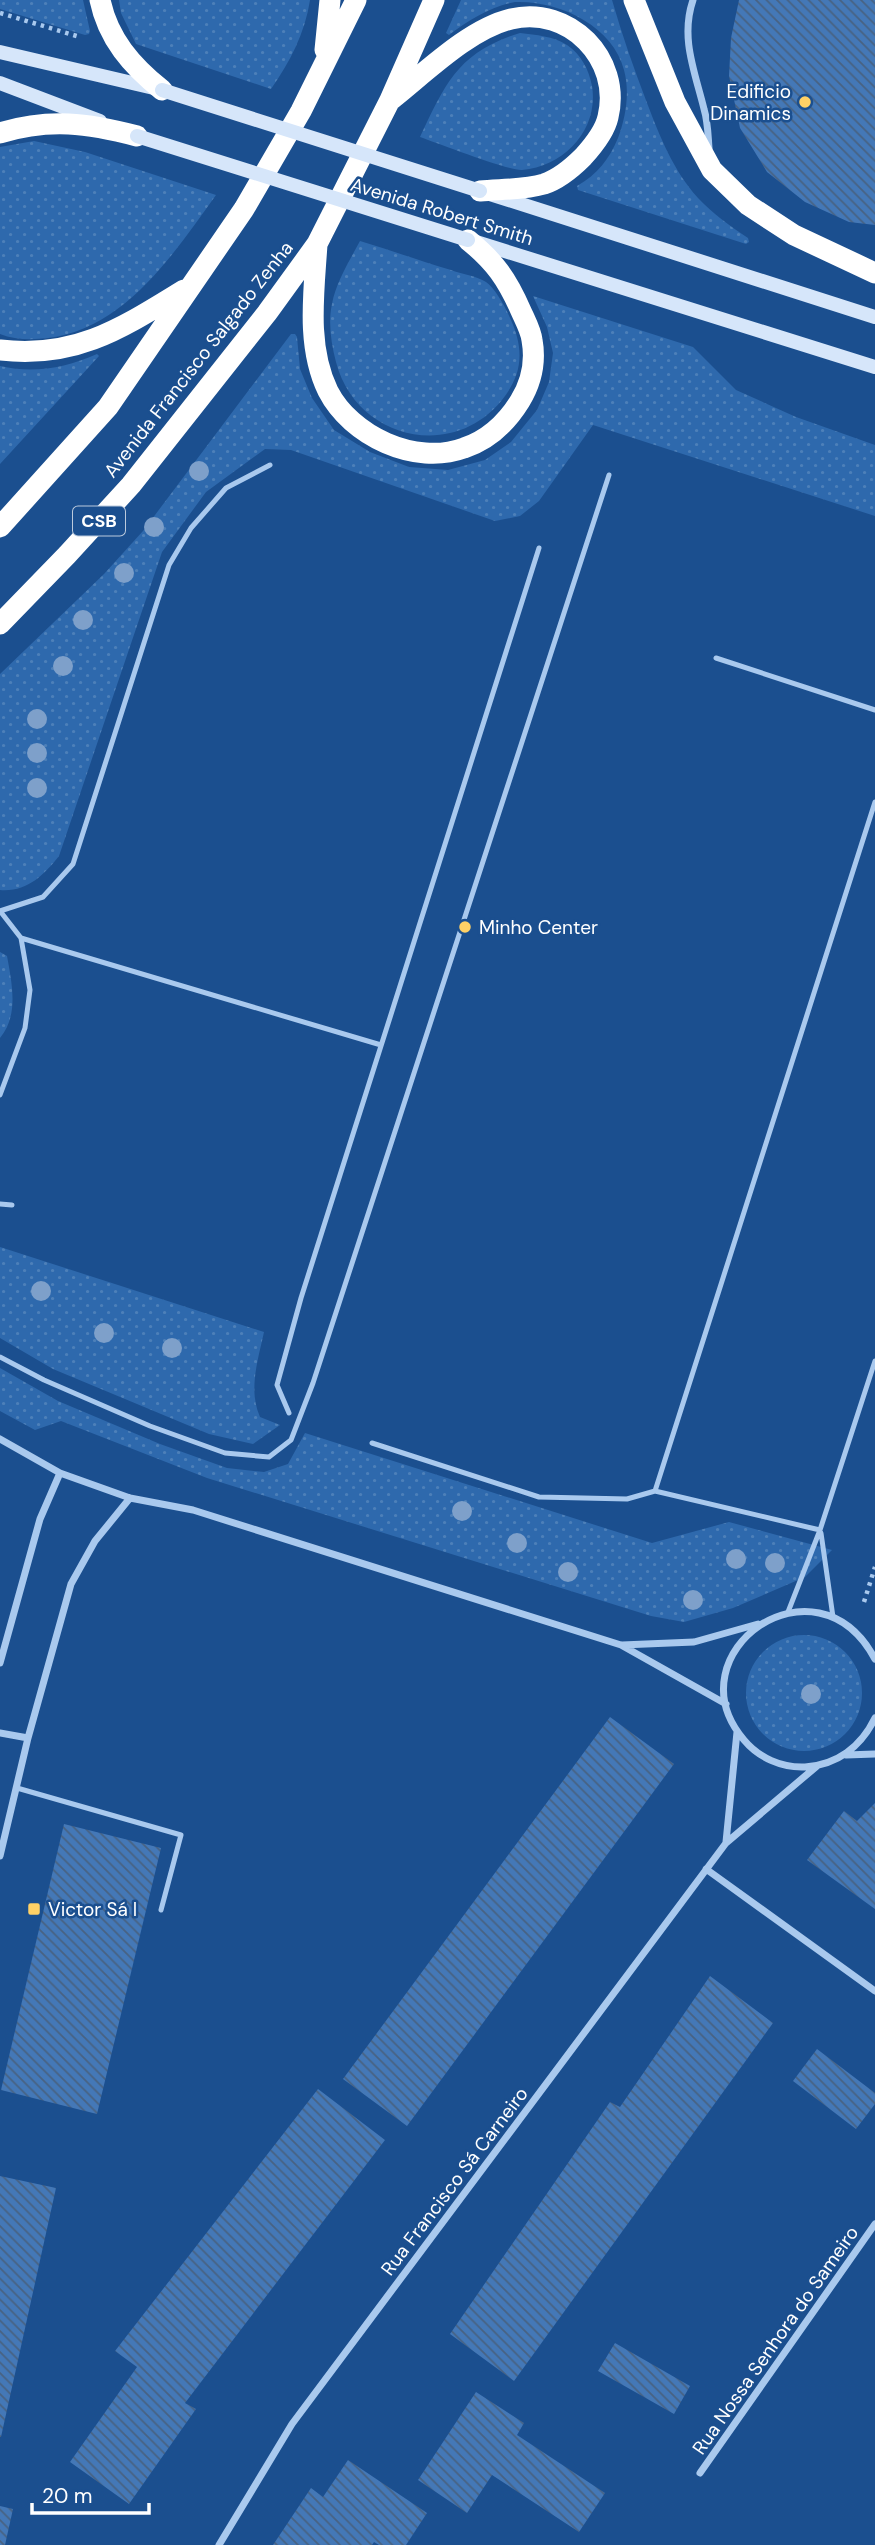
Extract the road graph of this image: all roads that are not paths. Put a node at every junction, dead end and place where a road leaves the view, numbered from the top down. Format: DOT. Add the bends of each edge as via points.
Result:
graph roads {
  1 [pos="100,0"];
  2 [pos="330,0"];
  3 [pos="356,0"];
  4 [pos="434,0"];
  5 [pos="634,0"];
  6 [pos="693,0"];
  7 [pos="0,52"];
  8 [pos="323,69"];
  9 [pos="0,83"];
  10 [pos="162,90"];
  11 [pos="390,100"];
  12 [pos="0,134"];
  13 [pos="137,135"];
  14 [pos="712,170"];
  15 [pos="480,191"];
  16 [pos="468,240"];
  17 [pos="317,244"];
  18 [pos="875,274"];
  19 [pos="192,285"];
  20 [pos="875,317"];
  21 [pos="0,351"];
  22 [pos="875,368"];
  23 [pos="270,465"];
  24 [pos="609,475"];
  25 [pos="0,527"];
  26 [pos="539,548"];
  27 [pos="0,624"];
  28 [pos="716,658"];
  29 [pos="875,710"];
  30 [pos="875,802"];
  31 [pos="0,911"];
  32 [pos="21,938"];
  33 [pos="381,1045"];
  34 [pos="0,1095"];
  35 [pos="0,1203"];
  36 [pos="12,1205"];
  37 [pos="0,1357"];
  38 [pos="875,1361"];
  39 [pos="289,1413"];
  40 [pos="0,1439"];
  41 [pos="372,1443"];
  42 [pos="60,1473"];
  43 [pos="655,1491"];
  44 [pos="130,1498"];
  45 [pos="820,1530"];
  46 [pos="788,1612"];
  47 [pos="833,1617"];
  48 [pos="760,1623"];
  49 [pos="621,1645"];
  50 [pos="875,1659"];
  51 [pos="0,1663"];
  52 [pos="726,1704"];
  53 [pos="875,1718"];
  54 [pos="737,1732"];
  55 [pos="0,1733"];
  56 [pos="28,1738"];
  57 [pos="875,1754"];
  58 [pos="846,1755"];
  59 [pos="817,1766"];
  60 [pos="17,1788"];
  61 [pos="726,1843"];
  62 [pos="0,1856"];
  63 [pos="706,1869"];
  64 [pos="161,1910"];
  65 [pos="875,1991"];
  66 [pos="875,2224"];
  67 [pos="701,2473"];
  68 [pos="219,2545"];
  1 -- 10 [label="highway" via="120,49"];
  2 -- 8 [label="highway"];
  3 -- 8 [label="highway"];
  4 -- 11 [label="highway, CSB"];
  5 -- 14 [label="highway" via="675,102"];
  6 -- 14 [label="street" via="687,18 689,58 705,112"];
  7 -- 10 [label="street, Avenida Robert Smith"];
  8 -- 19 [label="highway" via="244,209"];
  9 -- 13 [label="street, Avenida Robert Smith"];
  10 -- 15 [label="street, Avenida Robert Smith, bridge"];
  11 -- 15 [label="highway" via="483,30 511,19 537,17 564,24 588,41 604,62 610,89 608,118 594,145 572,168 544,184"];
  11 -- 17 [label="highway, CSB"];
  12 -- 13 [label="highway" via="62,122"];
  13 -- 16 [label="street, Avenida Robert Smith, bridge"];
  14 -- 18 [label="highway" via="748,205 794,235"];
  15 -- 20 [label="street, Avenida Robert Smith"];
  16 -- 17 [label="highway" via="508,280 532,339 534,364 527,390 492,433 464,449 431,453 402,449 372,436 348,419 328,391 312,312"];
  16 -- 22 [label="street, Avenida Robert Smith"];
  17 -- 27 [label="highway, Avenida Francisco Salgado Zenha / CSB" via="131,485"];
  19 -- 21 [label="highway" via="93,340 59,351"];
  19 -- 25 [label="highway" via="108,407"];
  23 -- 31 [label="lane" via="226,488 191,528 169,565 73,863 43,897"];
  24 -- 37 [label="lane" via="292,1440 269,1457 225,1453 138,1421"];
  26 -- 33 [label="lane"];
  28 -- 29 [label="lane"];
  30 -- 43 [label="lane"];
  31 -- 32 [label="lane"];
  32 -- 33 [label="lane"];
  32 -- 34 [label="lane" via="30,990 24,1028"];
  33 -- 39 [label="lane" via="277,1385"];
  35 -- 36 [label="lane"];
  38 -- 45 [label="lane"];
  40 -- 42 [label="street"];
  41 -- 43 [label="lane" via="539,1497 627,1499"];
  42 -- 44 [label="street"];
  42 -- 51 [label="street" via="40,1519"];
  43 -- 45 [label="lane"];
  44 -- 49 [label="street" via="193,1510"];
  44 -- 56 [label="street" via="95,1541 71,1584"];
  45 -- 46 [label="lane"];
  45 -- 47 [label="lane"];
  46 -- 47 [label="street" via="811,1611"];
  46 -- 48 [label="street"];
  47 -- 50 [label="street" via="852,1629"];
  48 -- 49 [label="street" via="694,1642"];
  48 -- 52 [label="street" via="742,1639 730,1659 724,1681"];
  49 -- 52 [label="street"];
  52 -- 54 [label="street"];
  53 -- 58 [label="street" via="863,1739"];
  54 -- 59 [label="street" via="752,1749 772,1761 794,1767"];
  54 -- 61 [label="street"];
  55 -- 56 [label="street"];
  56 -- 60 [label="street"];
  57 -- 58 [label="street"];
  58 -- 59 [label="street"];
  59 -- 61 [label="street, Rua Francisco Sá Carneiro"];
  60 -- 62 [label="street"];
  60 -- 64 [label="lane" via="181,1835"];
  61 -- 63 [label="street, Rua Francisco Sá Carneiro"];
  63 -- 65 [label="street"];
  63 -- 68 [label="street, Rua Francisco Sá Carneiro" via="292,2424"];
  66 -- 67 [label="street, Rua Nossa Senhora do Sameiro"];
}
